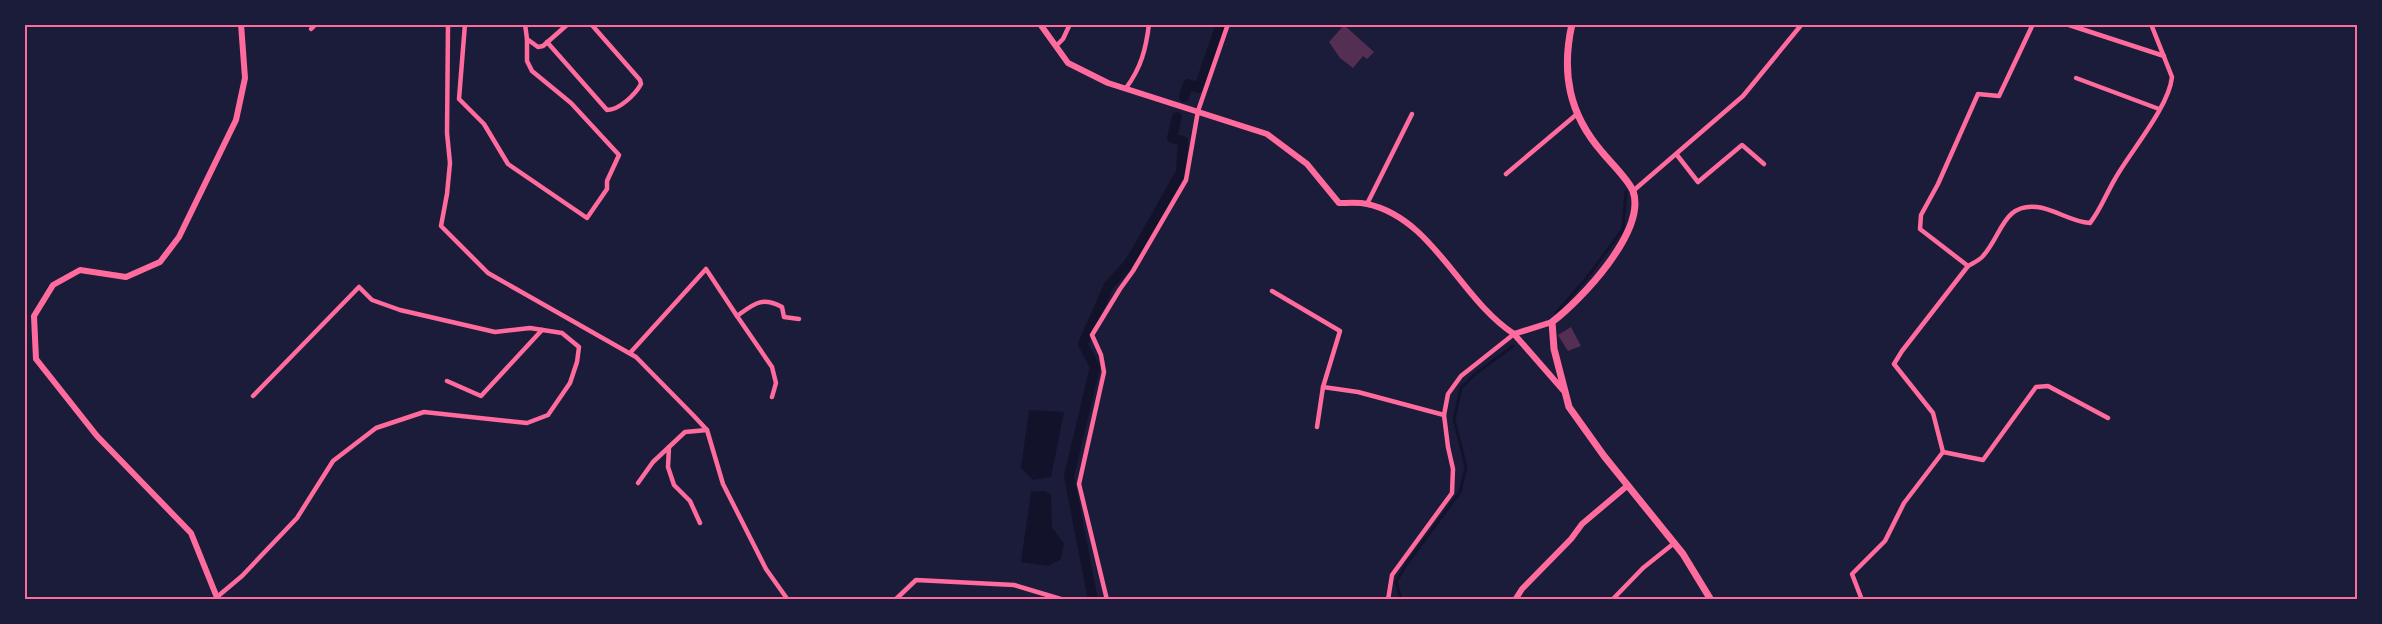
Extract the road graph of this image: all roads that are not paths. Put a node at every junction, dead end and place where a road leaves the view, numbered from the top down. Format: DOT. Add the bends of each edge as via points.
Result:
graph roads {
  1 [pos="241,24"];
  2 [pos="316,24"];
  3 [pos="448,24"];
  4 [pos="465,24"];
  5 [pos="525,24"];
  6 [pos="568,24"];
  7 [pos="591,24"];
  8 [pos="1040,24"];
  9 [pos="1070,24"];
  10 [pos="1149,24"];
  11 [pos="1228,24"];
  12 [pos="1572,24"];
  13 [pos="1802,24"];
  14 [pos="2033,24"];
  15 [pos="2066,24"];
  16 [pos="2151,24"];
  17 [pos="311,29"];
  18 [pos="527,39"];
  19 [pos="547,42"];
  20 [pos="1056,46"];
  21 [pos="2164,56"];
  22 [pos="2076,78"];
  23 [pos="1126,88"];
  24 [pos="2159,109"];
  25 [pos="1195,110"];
  26 [pos="1412,114"];
  27 [pos="1577,114"];
  28 [pos="1677,155"];
  29 [pos="1764,164"];
  30 [pos="1506,174"];
  31 [pos="1633,191"];
  32 [pos="1367,204"];
  33 [pos="1968,266"];
  34 [pos="1272,291"];
  35 [pos="737,316"];
  36 [pos="800,319"];
  37 [pos="1552,322"];
  38 [pos="542,330"];
  39 [pos="1514,334"];
  40 [pos="630,353"];
  41 [pos="447,381"];
  42 [pos="1323,387"];
  43 [pos="1563,390"];
  44 [pos="254,396"];
  45 [pos="772,397"];
  46 [pos="1444,415"];
  47 [pos="2108,418"];
  48 [pos="1317,427"];
  49 [pos="707,430"];
  50 [pos="669,447"];
  51 [pos="1942,452"];
  52 [pos="638,483"];
  53 [pos="1627,486"];
  54 [pos="700,523"];
  55 [pos="1674,544"];
  56 [pos="1040,592"];
  57 [pos="218,598"];
  58 [pos="788,600"];
  59 [pos="895,600"];
  60 [pos="1038,600"];
  61 [pos="1064,600"];
  62 [pos="1107,600"];
  63 [pos="1388,600"];
  64 [pos="1515,600"];
  65 [pos="1612,600"];
  66 [pos="1711,600"];
  67 [pos="1862,600"];
  1 -- 57 [label="street" via="245,78 236,120 179,237 160,262 126,277 80,270 53,285 33,316 36,359 96,436 191,533"];
  2 -- 17 [label="street"];
  3 -- 40 [label="street" via="450,163 441,226 488,273"];
  4 -- 18 [label="street" via="459,99 484,124 508,164 587,218 607,189 619,155 571,103 532,71 527,61"];
  5 -- 18 [label="street"];
  6 -- 19 [label="street"];
  7 -- 19 [label="street" via="640,80 638,89 616,108 607,110"];
  8 -- 20 [label="street"];
  9 -- 20 [label="street"];
  10 -- 23 [label="street" via="1138,73"];
  11 -- 25 [label="street"];
  12 -- 27 [label="main road" via="1568,81"];
  13 -- 28 [label="street" via="1743,96"];
  14 -- 33 [label="street" via="1999,96 1978,94 1921,214 1920,229"];
  15 -- 21 [label="street"];
  16 -- 21 [label="street"];
  18 -- 19 [label="street" via="538,47"];
  20 -- 23 [label="street" via="1068,63"];
  21 -- 24 [label="street" via="2172,77"];
  22 -- 24 [label="street"];
  23 -- 25 [label="street"];
  24 -- 33 [label="street" via="2090,223 2039,207 2020,206 2011,212 1983,257"];
  25 -- 32 [label="street" via="1267,134 1307,164 1339,203"];
  25 -- 62 [label="street" via="1186,180 1092,335 1104,372 1079,484"];
  26 -- 32 [label="street"];
  27 -- 30 [label="street"];
  27 -- 31 [label="main road" via="1586,133"];
  28 -- 29 [label="street" via="1698,182 1742,145"];
  28 -- 31 [label="street"];
  31 -- 37 [label="main road" via="1632,223 1612,258 1571,308"];
  32 -- 39 [label="street" via="1400,216 1425,237 1465,288 1500,325"];
  33 -- 51 [label="street" via="1894,364 1933,413"];
  34 -- 42 [label="street" via="1340,331"];
  35 -- 36 [label="street" via="756,302 770,301 782,307 784,317"];
  35 -- 40 [label="street" via="706,269"];
  35 -- 45 [label="street" via="772,366 776,383"];
  37 -- 39 [label="street"];
  37 -- 43 [label="main road"];
  38 -- 41 [label="street" via="481,396"];
  38 -- 44 [label="street" via="495,332 441,320 372,300 359,287"];
  38 -- 57 [label="street" via="562,333 579,347 570,383 548,415 527,423 424,412 376,428 333,461 297,518"];
  39 -- 43 [label="street"];
  39 -- 46 [label="street" via="1455,383"];
  40 -- 49 [label="street"];
  42 -- 46 [label="street" via="1358,392"];
  42 -- 48 [label="street"];
  43 -- 53 [label="main road" via="1569,407"];
  46 -- 63 [label="street" via="1453,469 1452,493 1392,575"];
  47 -- 51 [label="street" via="2048,386 2036,387 1983,460"];
  49 -- 50 [label="street" via="685,432"];
  49 -- 58 [label="street" via="723,484 766,569"];
  50 -- 52 [label="street"];
  50 -- 54 [label="street" via="668,467 675,485 690,501"];
  51 -- 67 [label="street" via="1904,502 1884,540 1852,574"];
  53 -- 55 [label="main road"];
  53 -- 64 [label="street" via="1582,524"];
  55 -- 65 [label="street" via="1642,568"];
  55 -- 66 [label="main road"];
  56 -- 59 [label="street" via="1014,585 916,580"];
  56 -- 60 [label="street"];
  56 -- 61 [label="street"];
}
